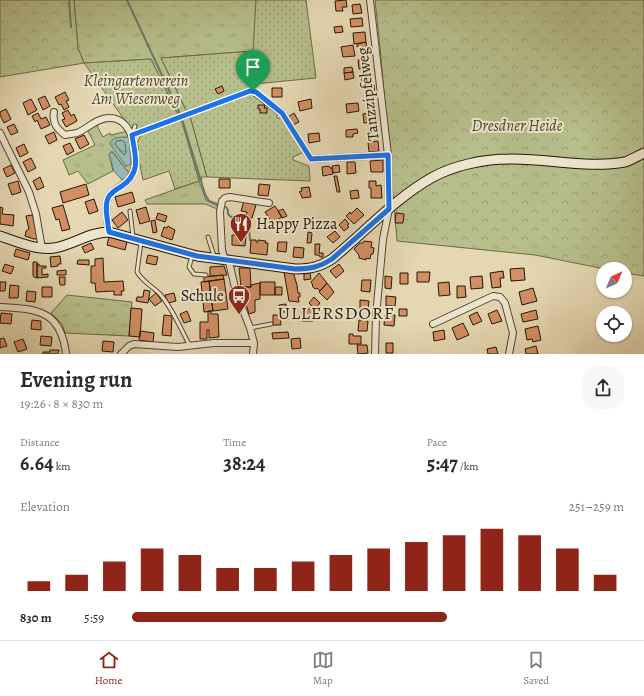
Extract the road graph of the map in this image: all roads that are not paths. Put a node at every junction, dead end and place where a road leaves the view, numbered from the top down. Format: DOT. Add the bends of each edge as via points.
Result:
graph roads {
  1 [pos="370,0"];
  2 [pos="54,112"];
  3 [pos="135,126"];
  4 [pos="0,133"];
  5 [pos="132,135"];
  6 [pos="644,153"];
  7 [pos="388,155"];
  8 [pos="269,203"];
  9 [pos="389,209"];
  10 [pos="130,211"];
  11 [pos="109,232"];
  12 [pos="0,236"];
  13 [pos="208,237"];
  14 [pos="137,238"];
  15 [pos="42,249"];
  16 [pos="192,254"];
  17 [pos="215,258"];
  18 [pos="227,260"];
  19 [pos="206,275"];
  20 [pos="0,307"];
  21 [pos="271,324"];
  22 [pos="433,324"];
  23 [pos="250,328"];
  24 [pos="254,343"];
  25 [pos="190,346"];
  26 [pos="66,354"];
  27 [pos="121,354"];
  28 [pos="254,354"];
  29 [pos="375,354"];
  30 [pos="508,354"];
  1 -- 7 [label="street, Tanzzipfelweg"];
  2 -- 5 [label="street" via="53,118 57,129 65,135 111,118 123,123"];
  3 -- 5 [label="lane"];
  4 -- 15 [label="street" via="29,192"];
  5 -- 7 [label="street" via="253,91 282,113 311,159"];
  5 -- 11 [label="street" via="136,167 128,181 108,198"];
  6 -- 9 [label="main road" via="626,162 593,164 509,158 481,162 455,168 433,177"];
  7 -- 9 [label="street, Tanzzipfelweg"];
  8 -- 18 [label="street" via="230,197 222,202 222,250"];
  9 -- 18 [label="main road" via="322,265 309,269 295,269"];
  9 -- 29 [label="street, Tanzzipfelweg" via="383,239"];
  10 -- 14 [label="lane"];
  11 -- 14 [label="main road"];
  11 -- 15 [label="main road" via="100,232 53,248"];
  12 -- 15 [label="main road"];
  13 -- 17 [label="lane"];
  14 -- 16 [label="main road"];
  14 -- 25 [label="lane" via="138,272 144,282 160,294 174,314"];
  16 -- 17 [label="main road"];
  16 -- 19 [label="lane" via="189,267 194,274"];
  17 -- 18 [label="main road"];
  18 -- 23 [label="street" via="231,266 238,299"];
  20 -- 26 [label="street" via="31,309 46,314 58,326"];
  21 -- 23 [label="lane"];
  22 -- 30 [label="street" via="493,296 500,297 505,303 513,334"];
  23 -- 24 [label="street"];
  24 -- 25 [label="street"];
  24 -- 28 [label="street"];
  25 -- 27 [label="street" via="134,344"];
}
